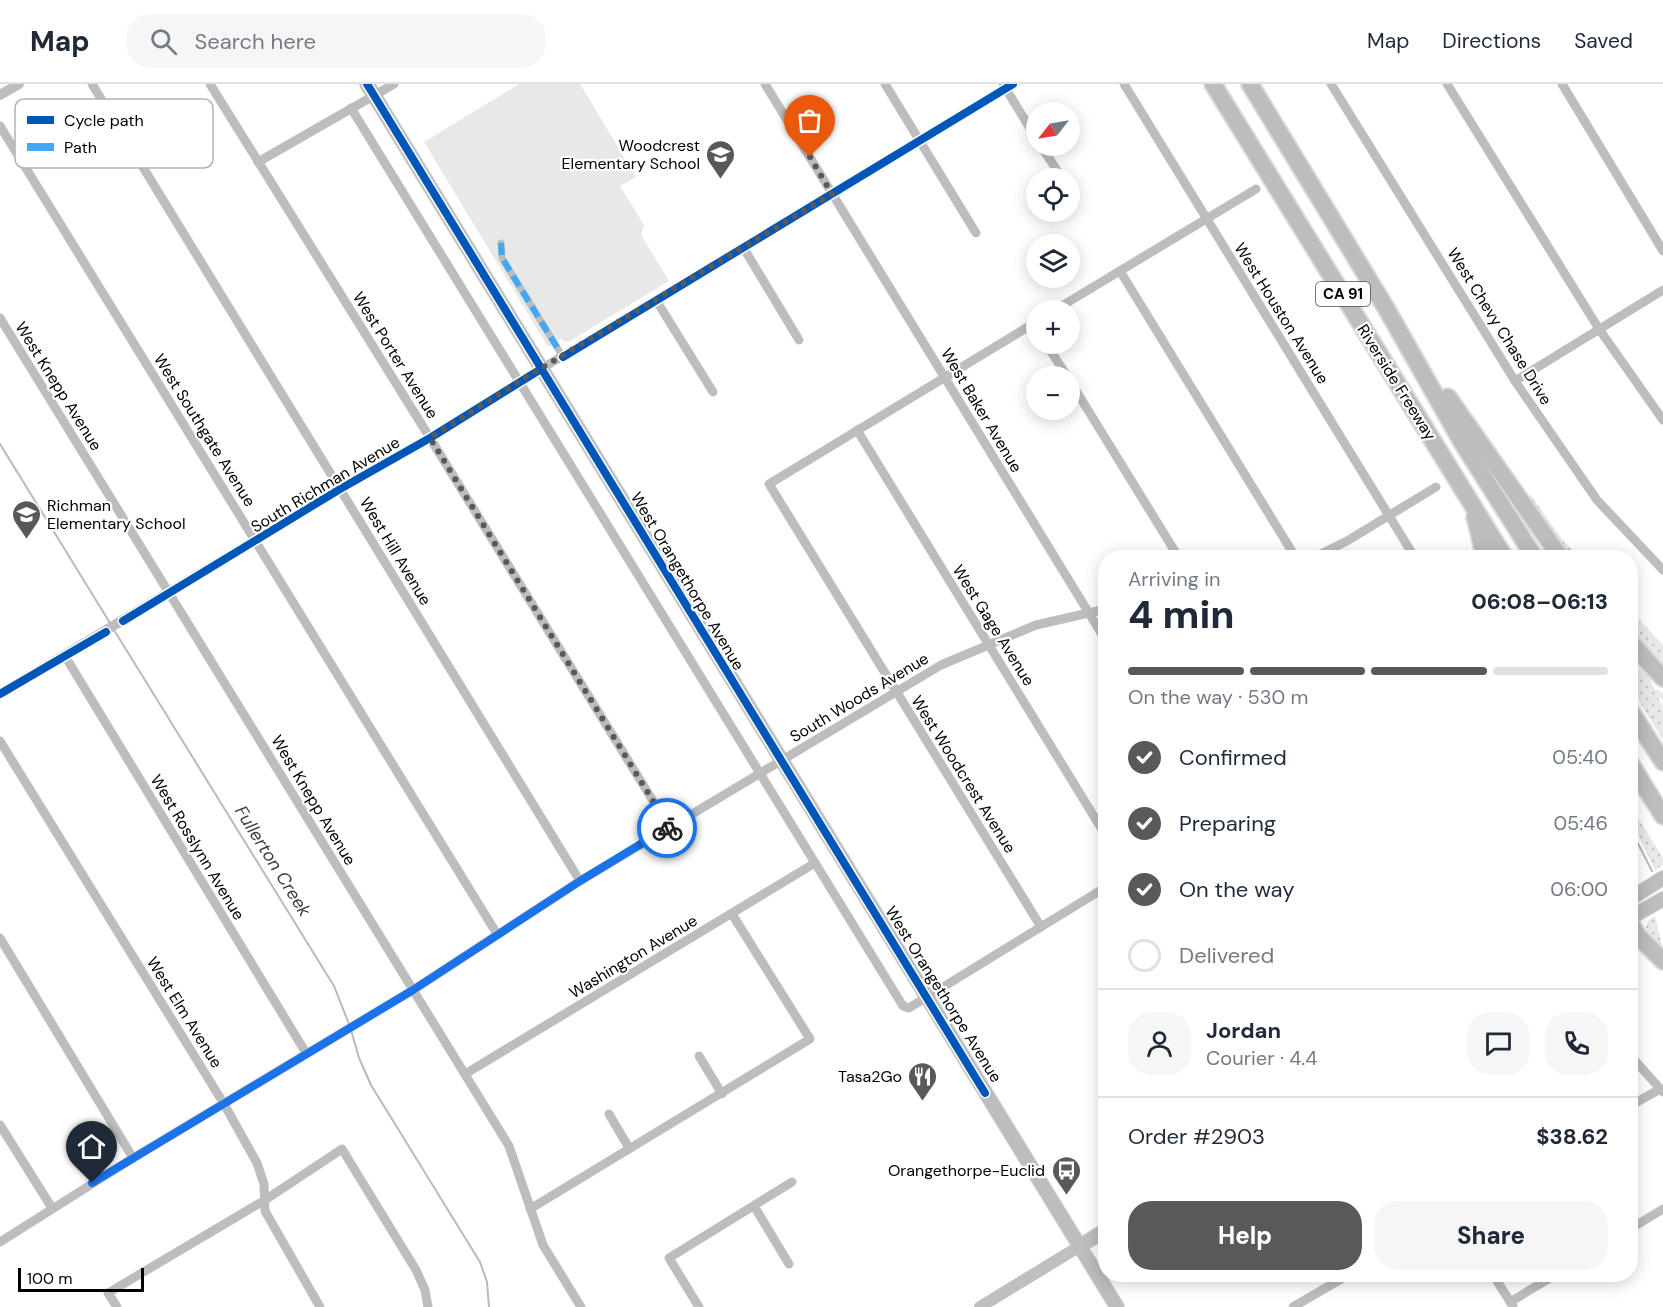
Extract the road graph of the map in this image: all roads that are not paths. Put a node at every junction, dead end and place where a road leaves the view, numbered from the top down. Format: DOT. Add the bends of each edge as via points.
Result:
graph roads {
  1 [pos="19,84"];
  2 [pos="92,84"];
  3 [pos="210,84"];
  4 [pos="394,84"];
  5 [pos="765,84"];
  6 [pos="885,84"];
  7 [pos="1125,84"];
  8 [pos="1213,84"];
  9 [pos="1250,84"];
  10 [pos="1331,84"];
  11 [pos="1448,84"];
  12 [pos="1562,84"];
  13 [pos="1008,86"];
  14 [pos="370,90"];
  15 [pos="0,95"];
  16 [pos="101,99"];
  17 [pos="351,108"];
  18 [pos="1026,119"];
  19 [pos="0,126"];
  20 [pos="920,141"];
  21 [pos="15,150"];
  22 [pos="258,162"];
  23 [pos="26,168"];
  24 [pos="143,168"];
  25 [pos="1256,189"];
  26 [pos="832,194"];
  27 [pos="1207,219"];
  28 [pos="976,233"];
  29 [pos="501,243"];
  30 [pos="743,248"];
  31 [pos="1663,251"];
  32 [pos="1120,271"];
  33 [pos="1663,290"];
  34 [pos="656,300"];
  35 [pos="1072,300"];
  36 [pos="1386,308"];
  37 [pos="0,318"];
  38 [pos="1599,329"];
  39 [pos="1026,330"];
  40 [pos="799,339"];
  41 [pos="562,357"];
  42 [pos="542,369"];
  43 [pos="944,377"];
  44 [pos="520,381"];
  45 [pos="1515,381"];
  46 [pos="713,392"];
  47 [pos="1080,397"];
  48 [pos="1660,410"];
  49 [pos="1663,420"];
  50 [pos="857,430"];
  51 [pos="430,438"];
  52 [pos="1436,488"];
  53 [pos="340,489"];
  54 [pos="1473,504"];
  55 [pos="1389,516"];
  56 [pos="255,541"];
  57 [pos="1174,550"];
  58 [pos="1291,550"];
  59 [pos="1330,550"];
  60 [pos="1410,550"];
  61 [pos="1483,550"];
  62 [pos="1500,550"];
  63 [pos="1530,550"];
  64 [pos="1555,550"];
  65 [pos="1663,570"];
  66 [pos="170,592"];
  67 [pos="1098,610"];
  68 [pos="1088,612"];
  69 [pos="1098,628"];
  70 [pos="988,645"];
  71 [pos="1638,651"];
  72 [pos="65,656"];
  73 [pos="1663,678"];
  74 [pos="896,692"];
  75 [pos="0,694"];
  76 [pos="1638,723"];
  77 [pos="0,741"];
  78 [pos="782,760"];
  79 [pos="1663,762"];
  80 [pos="760,773"];
  81 [pos="1638,776"];
  82 [pos="1663,816"];
  83 [pos="1098,823"];
  84 [pos="669,827"];
  85 [pos="815,863"];
  86 [pos="1663,878"];
  87 [pos="580,881"];
  88 [pos="1098,892"];
  89 [pos="1638,894"];
  90 [pos="1663,899"];
  91 [pos="732,914"];
  92 [pos="1638,915"];
  93 [pos="1041,927"];
  94 [pos="497,934"];
  95 [pos="1638,936"];
  96 [pos="0,938"];
  97 [pos="1663,961"];
  98 [pos="413,990"];
  99 [pos="926,998"];
  100 [pos="306,1053"];
  101 [pos="699,1056"];
  102 [pos="1638,1064"];
  103 [pos="465,1074"];
  104 [pos="1661,1091"];
  105 [pos="722,1094"];
  106 [pos="1638,1102"];
  107 [pos="224,1104"];
  108 [pos="609,1114"];
  109 [pos="0,1125"];
  110 [pos="629,1148"];
  111 [pos="133,1158"];
  112 [pos="792,1182"];
  113 [pos="265,1200"];
  114 [pos="754,1206"];
  115 [pos="51,1208"];
  116 [pos="530,1209"];
  117 [pos="1663,1209"];
  118 [pos="1638,1224"];
  119 [pos="1098,1235"];
  120 [pos="0,1242"];
  121 [pos="1080,1246"];
  122 [pos="789,1264"];
  123 [pos="1098,1276"];
  124 [pos="1102,1282"];
  125 [pos="1336,1282"];
  126 [pos="1497,1282"];
  127 [pos="1545,1282"];
  128 [pos="1512,1305"];
  129 [pos="117,1307"];
  130 [pos="320,1307"];
  131 [pos="428,1307"];
  132 [pos="580,1307"];
  133 [pos="699,1307"];
  134 [pos="980,1307"];
  135 [pos="1117,1307"];
  136 [pos="1293,1307"];
  1 -- 15 [label="street"];
  2 -- 16 [label="street, West Hill Avenue"];
  3 -- 22 [label="street, West Porter Avenue"];
  4 -- 14 [label="street"];
  5 -- 26 [label="street, West Baker Avenue"];
  6 -- 20 [label="street"];
  7 -- 27 [label="street, West Houston Avenue"];
  8 -- 54 [label="highway, Riverside Freeway / CA 91"];
  9 -- 36 [label="highway, Riverside Freeway / CA 91"];
  10 -- 45 [label="street, West Chevy Chase Drive"];
  11 -- 38 [label="street"];
  12 -- 31 [label="street"];
  13 -- 18 [label="street"];
  13 -- 20 [label="street, South Richman Avenue"];
  14 -- 17 [label="street"];
  14 -- 42 [label="main road, West Orangethorpe Avenue"];
  17 -- 22 [label="street"];
  17 -- 44 [label="street"];
  19 -- 21 [label="street, West Southgate Avenue"];
  20 -- 26 [label="street, South Richman Avenue"];
  20 -- 28 [label="street"];
  22 -- 51 [label="street, West Porter Avenue"];
  23 -- 56 [label="street, West Southgate Avenue"];
  24 -- 53 [label="street, West Hill Avenue"];
  25 -- 27 [label="street"];
  26 -- 30 [label="street, South Richman Avenue"];
  26 -- 43 [label="street, West Baker Avenue"];
  27 -- 32 [label="street"];
  27 -- 55 [label="street, West Houston Avenue"];
  29 -- 41 [label="street" via="502,258"];
  30 -- 34 [label="street, South Richman Avenue"];
  30 -- 40 [label="street"];
  32 -- 35 [label="street"];
  32 -- 58 [label="street"];
  33 -- 38 [label="street"];
  34 -- 41 [label="street, South Richman Avenue"];
  34 -- 46 [label="street"];
  36 -- 63 [label="highway, Riverside Freeway / CA 91"];
  36 -- 64 [label="highway"];
  37 -- 66 [label="street, West Knepp Avenue"];
  38 -- 45 [label="street"];
  38 -- 48 [label="street"];
  39 -- 43 [label="street"];
  41 -- 42 [label="street, South Richman Avenue"];
  42 -- 44 [label="street, South Richman Avenue"];
  42 -- 78 [label="main road, West Orangethorpe Avenue"];
  43 -- 50 [label="street"];
  43 -- 68 [label="street, West Baker Avenue"];
  44 -- 51 [label="street, South Richman Avenue"];
  44 -- 80 [label="street"];
  45 -- 65 [label="street, West Chevy Chase Drive" via="1598,500"];
  47 -- 57 [label="street"];
  48 -- 49 [label="street"];
  50 -- 70 [label="street, West Gage Avenue"];
  50 -- 74 [label="street, West Woodcrest Avenue" via="769,484"];
  51 -- 53 [label="street, South Richman Avenue"];
  51 -- 84 [label="street, West Porter Avenue"];
  52 -- 55 [label="street"];
  53 -- 56 [label="street, South Richman Avenue"];
  53 -- 87 [label="street, West Hill Avenue"];
  54 -- 61 [label="highway"];
  54 -- 62 [label="highway, Riverside Freeway / CA 91"];
  55 -- 59 [label="street"];
  55 -- 60 [label="street, West Houston Avenue"];
  56 -- 66 [label="street, South Richman Avenue"];
  56 -- 94 [label="street, West Southgate Avenue"];
  66 -- 72 [label="street, South Richman Avenue"];
  66 -- 98 [label="street, West Knepp Avenue"];
  67 -- 68 [label="street, South Woods Avenue"];
  68 -- 69 [label="street, West Baker Avenue"];
  68 -- 70 [label="street, South Woods Avenue" via="1036,625"];
  70 -- 74 [label="street, South Woods Avenue" via="941,664"];
  70 -- 83 [label="street, West Gage Avenue"];
  71 -- 73 [label="highway"];
  72 -- 75 [label="street, South Richman Avenue"];
  72 -- 100 [label="street, West Rosslynn Avenue"];
  74 -- 78 [label="street, South Woods Avenue"];
  74 -- 93 [label="street, West Woodcrest Avenue"];
  76 -- 79 [label="highway"];
  77 -- 107 [label="street, West Elm Avenue"];
  78 -- 80 [label="street, South Woods Avenue"];
  78 -- 99 [label="main road, West Orangethorpe Avenue"];
  80 -- 84 [label="street, South Woods Avenue"];
  80 -- 85 [label="street"];
  81 -- 82 [label="highway"];
  84 -- 87 [label="street, South Woods Avenue"];
  85 -- 91 [label="street, Washington Avenue"];
  85 -- 99 [label="street" via="903,1006 909,1008"];
  86 -- 89 [label="main road"];
  87 -- 94 [label="street, South Woods Avenue"];
  88 -- 93 [label="street"];
  90 -- 92 [label="main road"];
  91 -- 103 [label="street, Washington Avenue"];
  91 -- 105 [label="street" via="810,1039"];
  93 -- 99 [label="street"];
  94 -- 98 [label="street, South Woods Avenue"];
  95 -- 97 [label="highway"];
  96 -- 111 [label="street"];
  98 -- 100 [label="street, South Woods Avenue"];
  98 -- 103 [label="street, West Knepp Avenue"];
  99 -- 121 [label="main road, West Orangethorpe Avenue"];
  100 -- 107 [label="street, South Woods Avenue"];
  101 -- 105 [label="street"];
  102 -- 104 [label="street"];
  103 -- 116 [label="street, West Knepp Avenue" via="509,1146"];
  104 -- 106 [label="street"];
  105 -- 110 [label="street"];
  107 -- 111 [label="street, South Woods Avenue"];
  107 -- 113 [label="street, West Elm Avenue" via="257,1164"];
  108 -- 110 [label="street"];
  109 -- 115 [label="street"];
  110 -- 116 [label="street"];
  111 -- 115 [label="street, South Woods Avenue"];
  112 -- 114 [label="street"];
  113 -- 129 [label="street" via="108,1293"];
  113 -- 130 [label="street, West Elm Avenue" via="265,1211"];
  113 -- 131 [label="street" via="342,1149 416,1270"];
  114 -- 122 [label="street"];
  114 -- 133 [label="street" via="669,1258"];
  115 -- 120 [label="street, South Woods Avenue"];
  116 -- 132 [label="street, West Knepp Avenue" via="543,1245"];
  117 -- 118 [label="street"];
  119 -- 121 [label="main road"];
  121 -- 123 [label="main road, West Orangethorpe Avenue"];
  121 -- 134 [label="main road"];
  124 -- 135 [label="main road, West Orangethorpe Avenue"];
  125 -- 136 [label="street"];
  126 -- 128 [label="street"];
  127 -- 128 [label="street"];
}
